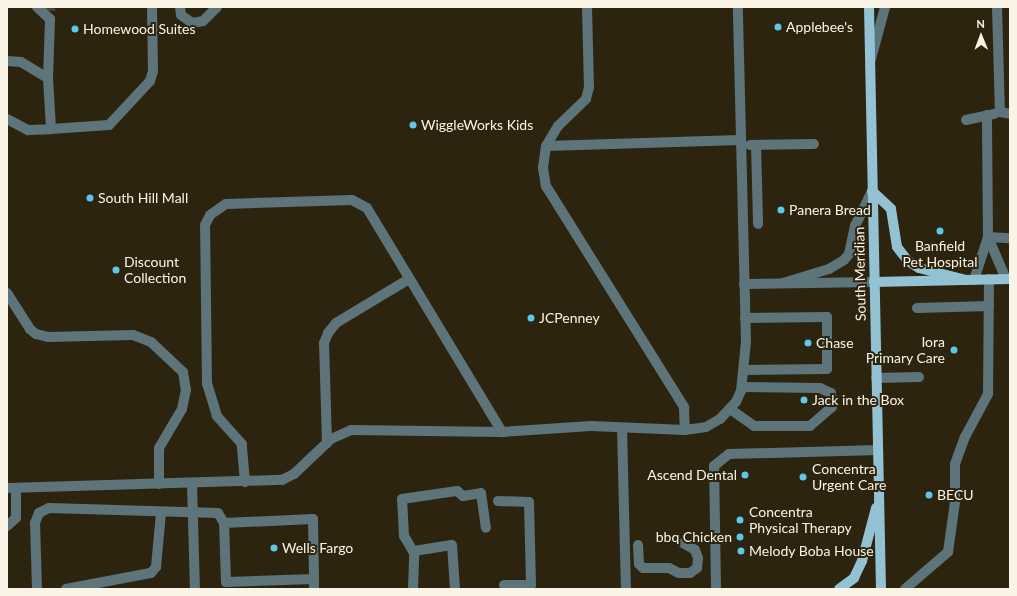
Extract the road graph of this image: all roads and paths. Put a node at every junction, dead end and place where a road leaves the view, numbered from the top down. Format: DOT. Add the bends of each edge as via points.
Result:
graph roads {
  1 [pos="38,7"];
  2 [pos="152,7"];
  3 [pos="180,7"];
  4 [pos="217,7"];
  5 [pos="587,7"];
  6 [pos="738,7"];
  7 [pos="869,7"];
  8 [pos="885,7"];
  9 [pos="997,7"];
  10 [pos="7,61"];
  11 [pos="870,65"];
  12 [pos="48,78"];
  13 [pos="1005,113"];
  14 [pos="987,115"];
  15 [pos="7,119"];
  16 [pos="966,120"];
  17 [pos="51,129"];
  18 [pos="741,143"];
  19 [pos="814,144"];
  20 [pos="756,145"];
  21 [pos="546,146"];
  22 [pos="872,191"];
  23 [pos="758,224"];
  24 [pos="988,237"];
  25 [pos="1010,238"];
  26 [pos="410,279"];
  27 [pos="1008,279"];
  28 [pos="970,280"];
  29 [pos="989,280"];
  30 [pos="874,282"];
  31 [pos="783,283"];
  32 [pos="744,284"];
  33 [pos="7,293"];
  34 [pos="988,306"];
  35 [pos="917,308"];
  36 [pos="745,318"];
  37 [pos="744,370"];
  38 [pos="919,377"];
  39 [pos="876,378"];
  40 [pos="742,387"];
  41 [pos="730,409"];
  42 [pos="622,428"];
  43 [pos="685,430"];
  44 [pos="502,432"];
  45 [pos="327,443"];
  46 [pos="878,450"];
  47 [pos="245,482"];
  48 [pos="158,484"];
  49 [pos="192,484"];
  50 [pos="12,488"];
  51 [pos="879,494"];
  52 [pos="498,501"];
  53 [pos="161,513"];
  54 [pos="193,514"];
  55 [pos="224,522"];
  56 [pos="7,526"];
  57 [pos="486,528"];
  58 [pos="683,543"];
  59 [pos="638,545"];
  60 [pos="414,553"];
  61 [pos="314,584"];
  62 [pos="504,585"];
  63 [pos="518,587"];
  64 [pos="37,589"];
  65 [pos="66,589"];
  66 [pos="195,589"];
  67 [pos="414,589"];
  68 [pos="455,589"];
  69 [pos="626,589"];
  70 [pos="716,589"];
  71 [pos="839,589"];
  72 [pos="881,589"];
  73 [pos="906,589"];
  1 -- 12 [label="street" via="50,15"];
  2 -- 17 [label="street" via="153,71 150,81 108,125"];
  3 -- 4 [label="street" via="181,15 192,22 203,20"];
  5 -- 21 [label="street" via="586,99 558,126"];
  6 -- 18 [label="street"];
  7 -- 11 [label="main road, South Meridian"];
  8 -- 11 [label="street"];
  9 -- 13 [label="street"];
  10 -- 12 [label="street" via="21,62"];
  11 -- 22 [label="main road, South Meridian"];
  12 -- 17 [label="street"];
  13 -- 14 [label="street"];
  14 -- 16 [label="street"];
  14 -- 24 [label="street"];
  15 -- 17 [label="street" via="28,130"];
  18 -- 20 [label="street"];
  18 -- 21 [label="street"];
  18 -- 32 [label="street"];
  19 -- 20 [label="street"];
  20 -- 23 [label="street"];
  21 -- 43 [label="street" via="543,168 546,186 684,407"];
  22 -- 28 [label="main road" via="891,209 897,247 908,261 919,268"];
  22 -- 30 [label="main road, South Meridian"];
  22 -- 31 [label="street" via="855,226 849,254 844,260 829,269"];
  24 -- 25 [label="street"];
  24 -- 27 [label="street"];
  24 -- 28 [label="street"];
  26 -- 44 [label="street"];
  26 -- 45 [label="street" via="336,323 328,332 324,343"];
  26 -- 47 [label="street" via="367,208 352,200 232,202 210,215 205,225 204,236 207,384 217,416 242,444"];
  27 -- 29 [label="main road"];
  28 -- 29 [label="main road"];
  28 -- 30 [label="main road"];
  29 -- 34 [label="street"];
  30 -- 31 [label="street"];
  30 -- 39 [label="main road, South Meridian"];
  31 -- 32 [label="street"];
  32 -- 36 [label="street"];
  33 -- 48 [label="street" via="30,329 36,334 48,337 133,335 151,342 183,372 186,390 182,409 159,448"];
  34 -- 35 [label="street"];
  34 -- 73 [label="street" via="988,394 965,436 955,464 955,502 948,552"];
  36 -- 37 [label="street"];
  36 -- 37 [label="street" via="828,317 827,369"];
  37 -- 40 [label="street"];
  38 -- 39 [label="street"];
  39 -- 46 [label="main road, South Meridian"];
  40 -- 41 [label="street"];
  40 -- 41 [label="street" via="820,388 831,393 832,407 810,426 754,426"];
  41 -- 43 [label="street" via="706,427"];
  42 -- 43 [label="street"];
  42 -- 44 [label="street" via="564,427"];
  42 -- 69 [label="street"];
  44 -- 45 [label="street" via="351,430 340,433"];
  45 -- 47 [label="street" via="294,474 282,480"];
  46 -- 51 [label="main road, South Meridian"];
  46 -- 70 [label="street" via="729,454 714,466"];
  47 -- 49 [label="street"];
  48 -- 49 [label="street"];
  48 -- 50 [label="street"];
  49 -- 54 [label="street"];
  50 -- 56 [label="street" via="16,518"];
  51 -- 71 [label="main road" via="862,561 854,578"];
  51 -- 72 [label="main road, South Meridian"];
  52 -- 63 [label="street" via="529,502 531,585"];
  53 -- 54 [label="street"];
  53 -- 64 [label="street" via="49,508 43,510 35,523"];
  53 -- 65 [label="street" via="156,567 151,573"];
  54 -- 55 [label="street" via="218,513"];
  54 -- 66 [label="street"];
  55 -- 61 [label="street" via="226,582"];
  55 -- 61 [label="street" via="313,519"];
  57 -- 60 [label="street" via="481,493 464,496 457,491 402,499 404,536"];
  58 -- 59 [label="street" via="695,550 698,558 697,568 690,573 679,573 669,568 643,568 639,564"];
  60 -- 67 [label="street"];
  60 -- 68 [label="street" via="414,550 452,545"];
  62 -- 63 [label="street"];
}
